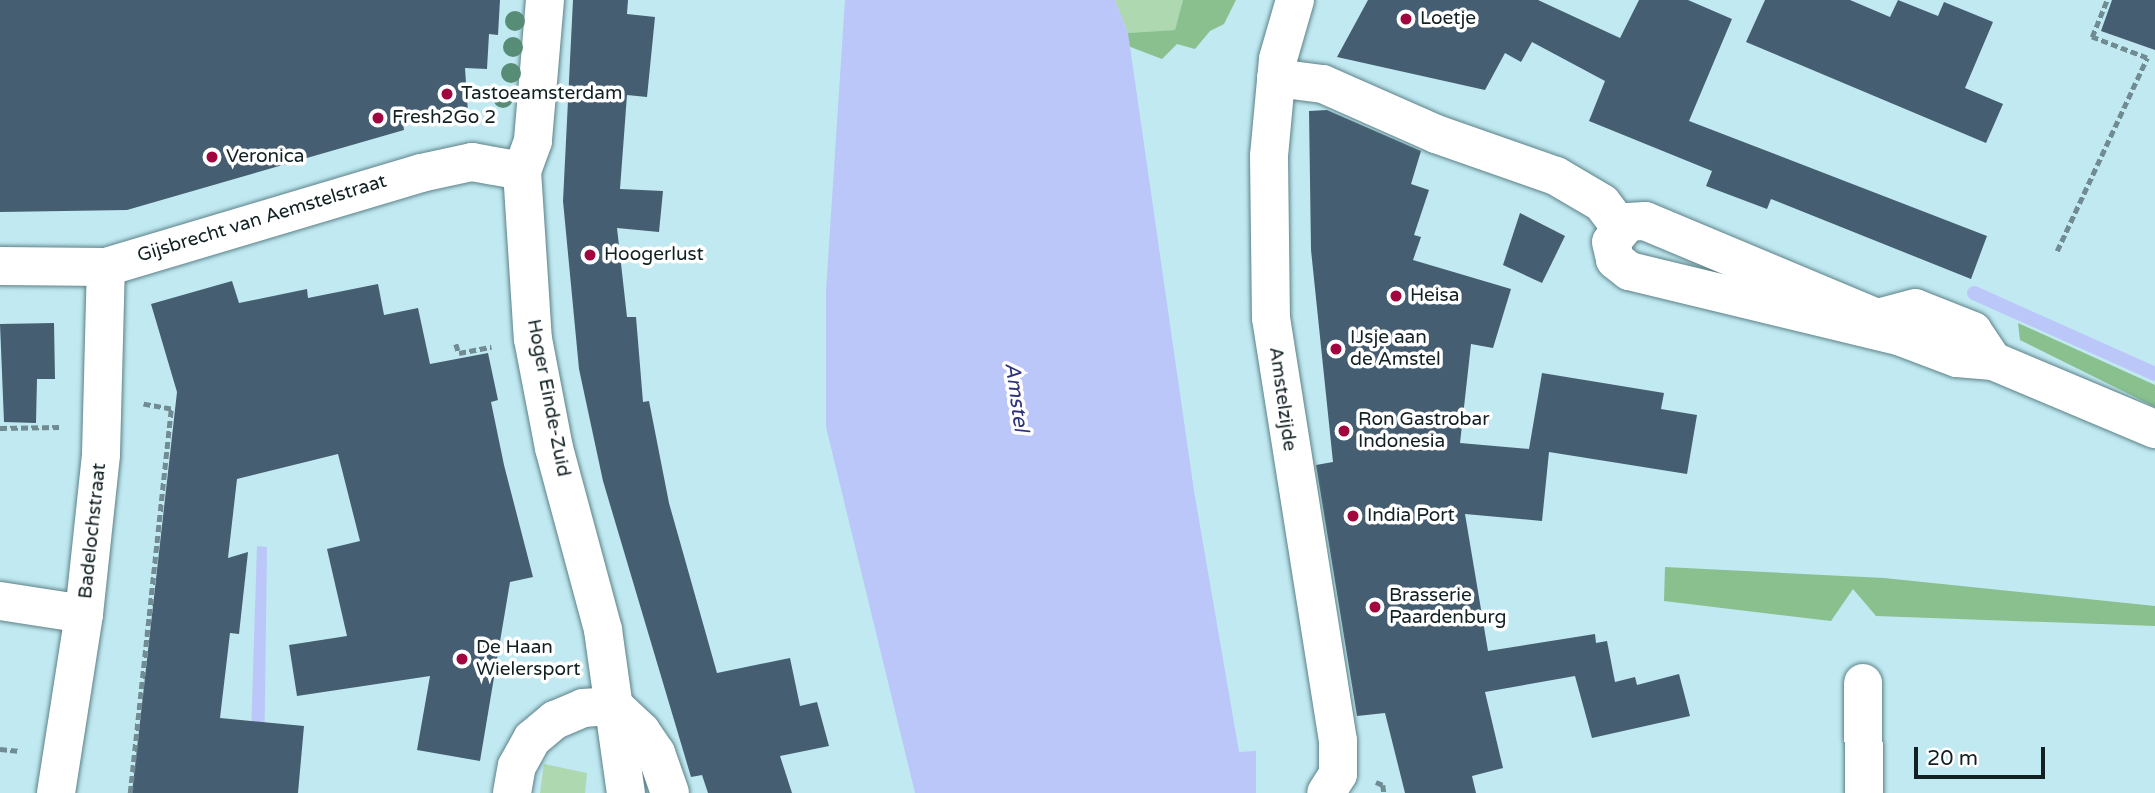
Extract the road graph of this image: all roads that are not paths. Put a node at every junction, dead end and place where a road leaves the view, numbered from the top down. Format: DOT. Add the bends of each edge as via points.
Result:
graph roads {
  1 [pos="545,0"];
  2 [pos="1295,0"];
  3 [pos="1276,78"];
  4 [pos="522,171"];
  5 [pos="0,266"];
  6 [pos="106,267"];
  7 [pos="2155,429"];
  8 [pos="0,601"];
  9 [pos="84,614"];
  10 [pos="1863,683"];
  11 [pos="614,706"];
  12 [pos="56,793"];
  13 [pos="512,793"];
  14 [pos="626,793"];
  15 [pos="670,793"];
  16 [pos="1325,793"];
  17 [pos="1864,793"];
  1 -- 4 [label="street, Hoger Einde-Zuid" via="533,141"];
  2 -- 3 [label="street, Amstelzijde"];
  3 -- 7 [label="street" via="1323,84 1436,134 1556,176 1602,203 1620,227 1645,221 1877,318 1915,308 1973,331 1993,361"];
  3 -- 16 [label="street, Amstelzijde" via="1269,156 1271,318 1338,741 1338,774"];
  4 -- 6 [label="street, Gijsbrecht van Aemstelstraat" via="472,162 421,173"];
  4 -- 11 [label="street, Hoger Einde-Zuid" via="533,339 554,448 603,630"];
  5 -- 6 [label="street, Gijsbrecht van Aemstelstraat"];
  6 -- 9 [label="street, Badelochstraat" via="102,412"];
  8 -- 9 [label="street"];
  9 -- 12 [label="street, Badelochstraat"];
  10 -- 17 [label="street"];
  11 -- 13 [label="street" via="583,708 555,720 532,739 517,766"];
  11 -- 14 [label="street, Hoger Einde-Zuid"];
  11 -- 15 [label="street" via="641,730 656,753"];
}
